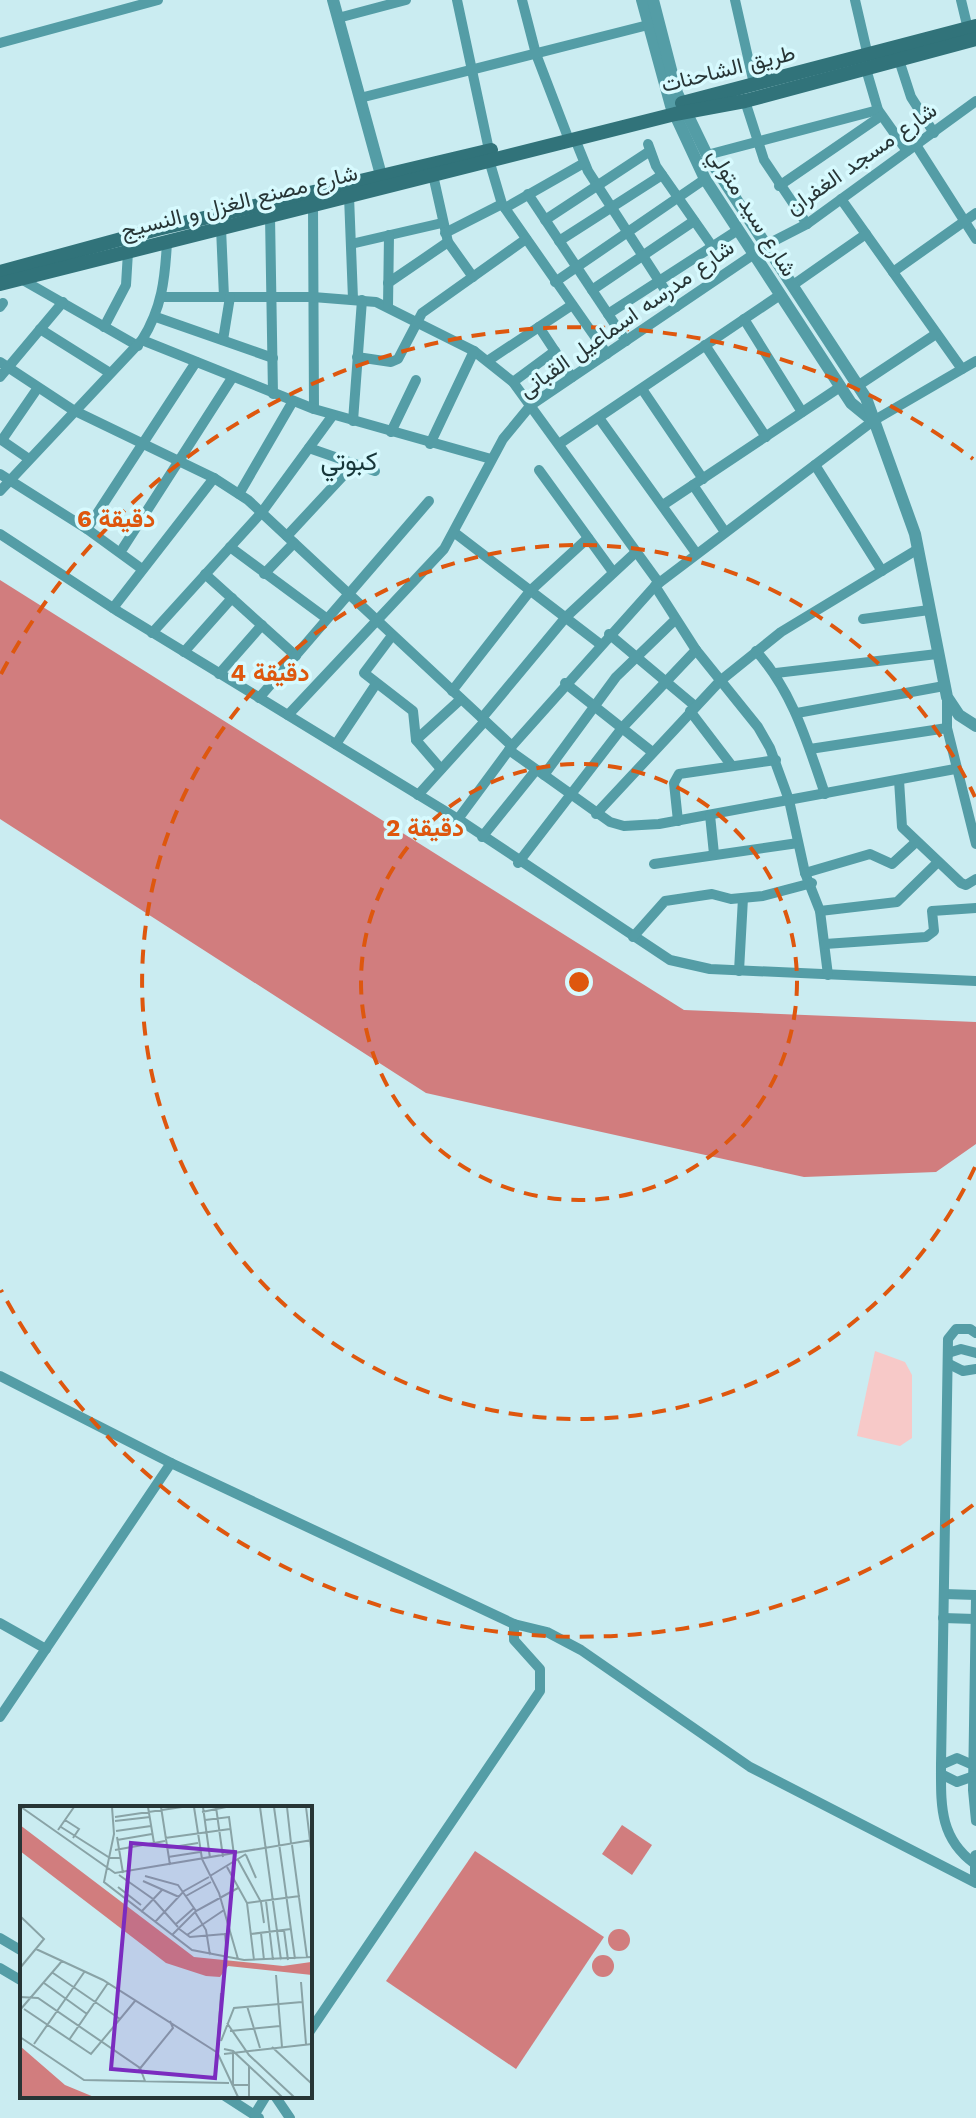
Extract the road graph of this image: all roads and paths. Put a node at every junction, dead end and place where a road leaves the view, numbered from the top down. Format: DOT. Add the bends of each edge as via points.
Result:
graph roads {
  1 [pos="158,0"];
  2 [pos="333,0"];
  3 [pos="406,0"];
  4 [pos="457,0"];
  5 [pos="522,0"];
  6 [pos="642,0"];
  7 [pos="653,0"];
  8 [pos="735,0"];
  9 [pos="855,0"];
  10 [pos="961,0"];
  11 [pos="338,18"];
  12 [pos="648,25"];
  13 [pos="973,31"];
  14 [pos="0,43"];
  15 [pos="536,54"];
  16 [pos="899,60"];
  17 [pos="867,63"];
  18 [pos="474,69"];
  19 [pos="754,84"];
  20 [pos="360,98"];
  21 [pos="745,101"];
  22 [pos="976,101"];
  23 [pos="678,108"];
  24 [pos="879,113"];
  25 [pos="934,133"];
  26 [pos="570,137"];
  27 [pos="757,143"];
  28 [pos="912,148"];
  29 [pos="489,155"];
  30 [pos="707,155"];
  31 [pos="584,163"];
  32 [pos="381,175"];
  33 [pos="433,175"];
  34 [pos="662,175"];
  35 [pos="705,179"];
  36 [pos="597,186"];
  37 [pos="779,186"];
  38 [pos="528,194"];
  39 [pos="349,196"];
  40 [pos="679,198"];
  41 [pos="841,199"];
  42 [pos="313,205"];
  43 [pos="503,206"];
  44 [pos="611,208"];
  45 [pos="976,213"];
  46 [pos="270,216"];
  47 [pos="545,220"];
  48 [pos="694,221"];
  49 [pos="965,221"];
  50 [pos="807,224"];
  51 [pos="221,228"];
  52 [pos="738,230"];
  53 [pos="627,232"];
  54 [pos="445,233"];
  55 [pos="866,234"];
  56 [pos="389,235"];
  57 [pos="526,239"];
  58 [pos="976,239"];
  59 [pos="559,241"];
  60 [pos="167,242"];
  61 [pos="351,244"];
  62 [pos="766,245"];
  63 [pos="712,246"];
  64 [pos="128,252"];
  65 [pos="754,254"];
  66 [pos="643,256"];
  67 [pos="577,267"];
  68 [pos="0,272"];
  69 [pos="893,272"];
  70 [pos="473,277"];
  71 [pos="21,279"];
  72 [pos="659,281"];
  73 [pos="555,282"];
  74 [pos="388,283"];
  75 [pos="0,284"];
  76 [pos="793,285"];
  77 [pos="592,290"];
  78 [pos="780,295"];
  79 [pos="162,297"];
  80 [pos="227,297"];
  81 [pos="274,297"];
  82 [pos="313,297"];
  83 [pos="357,299"];
  84 [pos="63,302"];
  85 [pos="572,305"];
  86 [pos="388,306"];
  87 [pos="676,307"];
  88 [pos="608,314"];
  89 [pos="156,317"];
  90 [pos="744,319"];
  91 [pos="418,320"];
  92 [pos="104,327"];
  93 [pos="539,327"];
  94 [pos="40,329"];
  95 [pos="936,334"];
  96 [pos="223,340"];
  97 [pos="626,341"];
  98 [pos="140,343"];
  99 [pos="705,345"];
  100 [pos="474,351"];
  101 [pos="555,351"];
  102 [pos="607,354"];
  103 [pos="357,357"];
  104 [pos="273,358"];
  105 [pos="489,360"];
  106 [pos="976,361"];
  107 [pos="196,362"];
  108 [pos="4,364"];
  109 [pos="962,369"];
  110 [pos="110,373"];
  111 [pos="0,377"];
  112 [pos="572,377"];
  113 [pos="232,378"];
  114 [pos="416,380"];
  115 [pos="513,382"];
  116 [pos="859,385"];
  117 [pos="840,387"];
  118 [pos="37,389"];
  119 [pos="642,389"];
  120 [pos="273,394"];
  121 [pos="293,401"];
  122 [pos="531,405"];
  123 [pos="314,409"];
  124 [pos="73,410"];
  125 [pos="802,412"];
  126 [pos="333,415"];
  127 [pos="599,418"];
  128 [pos="353,421"];
  129 [pos="873,421"];
  130 [pos="391,432"];
  131 [pos="766,437"];
  132 [pos="1,439"];
  133 [pos="430,444"];
  134 [pos="559,444"];
  135 [pos="143,446"];
  136 [pos="309,448"];
  137 [pos="29,459"];
  138 [pos="491,459"];
  139 [pos="180,462"];
  140 [pos="354,464"];
  141 [pos="815,465"];
  142 [pos="539,470"];
  143 [pos="375,471"];
  144 [pos="5,478"];
  145 [pos="214,478"];
  146 [pos="698,482"];
  147 [pos="0,491"];
  148 [pos="239,494"];
  149 [pos="429,501"];
  150 [pos="663,505"];
  151 [pos="262,512"];
  152 [pos="87,529"];
  153 [pos="725,532"];
  154 [pos="455,533"];
  155 [pos="0,534"];
  156 [pos="588,538"];
  157 [pos="290,540"];
  158 [pos="230,547"];
  159 [pos="123,548"];
  160 [pos="918,549"];
  161 [pos="636,552"];
  162 [pos="696,553"];
  163 [pos="142,569"];
  164 [pos="882,571"];
  165 [pos="613,572"];
  166 [pos="205,574"];
  167 [pos="264,574"];
  168 [pos="657,585"];
  169 [pos="530,591"];
  170 [pos="348,594"];
  171 [pos="232,598"];
  172 [pos="113,608"];
  173 [pos="929,610"];
  174 [pos="566,617"];
  175 [pos="326,618"];
  176 [pos="863,619"];
  177 [pos="675,620"];
  178 [pos="374,621"];
  179 [pos="262,625"];
  180 [pos="152,633"];
  181 [pos="609,634"];
  182 [pos="391,637"];
  183 [pos="600,644"];
  184 [pos="696,650"];
  185 [pos="756,651"];
  186 [pos="184,652"];
  187 [pos="937,654"];
  188 [pos="296,656"];
  189 [pos="636,656"];
  190 [pos="776,673"];
  191 [pos="219,674"];
  192 [pos="665,679"];
  193 [pos="720,681"];
  194 [pos="565,683"];
  195 [pos="376,684"];
  196 [pos="946,692"];
  197 [pos="456,695"];
  198 [pos="259,698"];
  199 [pos="593,706"];
  200 [pos="693,708"];
  201 [pos="797,713"];
  202 [pos="288,715"];
  203 [pos="483,720"];
  204 [pos="976,726"];
  205 [pos="622,728"];
  206 [pos="947,728"];
  207 [pos="416,740"];
  208 [pos="336,744"];
  209 [pos="510,748"];
  210 [pos="810,749"];
  211 [pos="651,751"];
  212 [pos="776,760"];
  213 [pos="732,766"];
  214 [pos="441,769"];
  215 [pos="955,769"];
  216 [pos="540,772"];
  217 [pos="899,780"];
  218 [pos="825,794"];
  219 [pos="418,795"];
  220 [pos="572,796"];
  221 [pos="789,800"];
  222 [pos="596,814"];
  223 [pos="710,815"];
  224 [pos="458,819"];
  225 [pos="678,821"];
  226 [pos="482,837"];
  227 [pos="916,842"];
  228 [pos="798,843"];
  229 [pos="976,844"];
  230 [pos="714,854"];
  231 [pos="938,862"];
  232 [pos="518,863"];
  233 [pos="654,864"];
  234 [pos="805,873"];
  235 [pos="976,879"];
  236 [pos="812,883"];
  237 [pos="743,898"];
  238 [pos="976,908"];
  239 [pos="820,911"];
  240 [pos="633,937"];
  241 [pos="825,944"];
  242 [pos="739,971"];
  243 [pos="828,975"];
  244 [pos="976,981"];
  245 [pos="976,1333"];
  246 [pos="976,1353"];
  247 [pos="948,1358"];
  248 [pos="976,1369"];
  249 [pos="0,1376"];
  250 [pos="171,1463"];
  251 [pos="944,1594"];
  252 [pos="976,1596"];
  253 [pos="943,1618"];
  254 [pos="975,1619"];
  255 [pos="0,1623"];
  256 [pos="514,1624"];
  257 [pos="46,1649"];
  258 [pos="0,1717"];
  259 [pos="941,1770"];
  260 [pos="974,1771"];
  261 [pos="976,1821"];
  262 [pos="976,1865"];
  263 [pos="976,1883"];
  264 [pos="0,1938"];
  265 [pos="20,1950"];
  266 [pos="0,1968"];
  267 [pos="20,1980"];
  268 [pos="312,2028"];
  269 [pos="228,2098"];
  270 [pos="276,2098"];
  271 [pos="257,2116"];
  272 [pos="290,2118"];
  1 -- 14 [label="street"];
  2 -- 11 [label="street"];
  3 -- 11 [label="street"];
  4 -- 18 [label="street"];
  5 -- 15 [label="street"];
  6 -- 12 [label="street, شارع سيد متولي"];
  7 -- 23 [label="street, شارع سيد متولي"];
  8 -- 19 [label="street"];
  9 -- 17 [label="street"];
  10 -- 13 [label="street"];
  11 -- 20 [label="street"];
  12 -- 15 [label="street"];
  12 -- 23 [label="street, شارع سيد متولي"];
  13 -- 16 [label="main road, طريق الشاحنات"];
  13 -- 17 [label="main road, طريق الشاحنات"];
  15 -- 18 [label="street"];
  15 -- 26 [label="street"];
  16 -- 17 [label="main road, طريق الشاحنات"];
  16 -- 25 [label="street" via="911,97"];
  17 -- 19 [label="main road, طريق الشاحنات"];
  17 -- 21 [label="main road, طريق الشاحنات"];
  17 -- 24 [label="street"];
  18 -- 20 [label="street"];
  18 -- 29 [label="street"];
  19 -- 23 [label="main road, طريق الشاحنات"];
  20 -- 32 [label="street"];
  21 -- 23 [label="main road, طريق الشاحنات"];
  21 -- 27 [label="street"];
  22 -- 25 [label="street, شارع مسجد الغفران"];
  23 -- 26 [label="main road, طريق الشاحنات"];
  23 -- 30 [label="street, شارع سيد متولي"];
  23 -- 35 [label="street, شارع سيد متولي"];
  24 -- 27 [label="street"];
  24 -- 28 [label="street"];
  24 -- 37 [label="street"];
  25 -- 28 [label="street, شارع مسجد الغفران"];
  26 -- 29 [label="main road, طريق الشاحنات"];
  26 -- 31 [label="street"];
  27 -- 30 [label="street"];
  27 -- 37 [label="street"];
  28 -- 41 [label="street, شارع مسجد الغفران"];
  28 -- 49 [label="street"];
  29 -- 32 [label="main road, شارع مصنع الغزل و النسيج"];
  29 -- 33 [label="main road, شارع مصنع الغزل و النسيج"];
  29 -- 43 [label="street"];
  30 -- 62 [label="street, شارع سيد متولي"];
  31 -- 36 [label="street"];
  31 -- 38 [label="street"];
  32 -- 68 [label="main road, شارع مصنع الغزل و النسيج"];
  33 -- 39 [label="main road, شارع مصنع الغزل و النسيج"];
  33 -- 54 [label="street"];
  34 -- 36 [label="street" via="649,148"];
  34 -- 40 [label="street"];
  34 -- 44 [label="street"];
  35 -- 40 [label="street"];
  35 -- 52 [label="street, شارع سيد متولي"];
  36 -- 44 [label="street"];
  36 -- 47 [label="street"];
  37 -- 50 [label="street"];
  38 -- 43 [label="street"];
  38 -- 47 [label="street"];
  39 -- 42 [label="main road, شارع مصنع الغزل و النسيج"];
  39 -- 61 [label="street"];
  40 -- 48 [label="street"];
  40 -- 53 [label="street"];
  41 -- 50 [label="street, شارع مسجد الغفران"];
  41 -- 55 [label="street"];
  42 -- 46 [label="main road, شارع مصنع الغزل و النسيج"];
  42 -- 82 [label="street"];
  43 -- 54 [label="street"];
  43 -- 57 [label="street"];
  44 -- 53 [label="street"];
  44 -- 59 [label="street"];
  45 -- 49 [label="street"];
  46 -- 51 [label="main road, شارع مصنع الغزل و النسيج"];
  46 -- 81 [label="street"];
  47 -- 59 [label="street"];
  48 -- 63 [label="street"];
  48 -- 66 [label="street"];
  49 -- 58 [label="street"];
  49 -- 69 [label="street"];
  50 -- 62 [label="street, شارع مسجد الغفران"];
  51 -- 60 [label="main road, شارع مصنع الغزل و النسيج"];
  51 -- 80 [label="street"];
  52 -- 63 [label="street"];
  52 -- 65 [label="street, شارع سيد متولي"];
  53 -- 66 [label="street"];
  53 -- 67 [label="street"];
  54 -- 56 [label="street"];
  54 -- 70 [label="street"];
  54 -- 74 [label="street"];
  55 -- 69 [label="street"];
  55 -- 76 [label="street"];
  56 -- 61 [label="street"];
  56 -- 74 [label="street"];
  57 -- 70 [label="street"];
  57 -- 73 [label="street"];
  59 -- 67 [label="street"];
  60 -- 64 [label="main road, شارع مصنع الغزل و النسيج"];
  60 -- 79 [label="street"];
  61 -- 83 [label="street"];
  62 -- 76 [label="street, شارع سيد متولي"];
  63 -- 72 [label="street"];
  64 -- 71 [label="main road, شارع مصنع الغزل و النسيج"];
  64 -- 92 [label="street" via="126,285"];
  65 -- 78 [label="street, شارع سيد متولي"];
  65 -- 87 [label="street, شارع مدرسه اسماعيل القبانى"];
  66 -- 72 [label="street"];
  66 -- 77 [label="street"];
  67 -- 73 [label="street"];
  67 -- 77 [label="street"];
  69 -- 95 [label="street"];
  70 -- 91 [label="street"];
  71 -- 75 [label="main road, شارع مصنع الغزل و النسيج"];
  71 -- 84 [label="street"];
  72 -- 87 [label="street"];
  72 -- 88 [label="street"];
  73 -- 85 [label="street"];
  74 -- 86 [label="street"];
  76 -- 116 [label="street, شارع سيد متولي"];
  77 -- 88 [label="street"];
  78 -- 90 [label="street"];
  78 -- 117 [label="street, شارع سيد متولي"];
  79 -- 80 [label="street"];
  79 -- 89 [label="street"];
  80 -- 81 [label="street"];
  80 -- 96 [label="street"];
  81 -- 82 [label="street"];
  81 -- 104 [label="street"];
  82 -- 83 [label="street"];
  82 -- 123 [label="street"];
  83 -- 86 [label="street"];
  83 -- 103 [label="street"];
  84 -- 92 [label="street"];
  84 -- 94 [label="street"];
  85 -- 93 [label="street"];
  85 -- 102 [label="street"];
  86 -- 91 [label="street"];
  87 -- 97 [label="street, شارع مدرسه اسماعيل القبانى"];
  88 -- 97 [label="street"];
  89 -- 96 [label="street"];
  89 -- 98 [label="street"];
  90 -- 99 [label="street"];
  90 -- 125 [label="street"];
  91 -- 100 [label="street"];
  91 -- 103 [label="street" via="398,359"];
  92 -- 98 [label="street"];
  93 -- 101 [label="street"];
  93 -- 105 [label="street"];
  94 -- 108 [label="street"];
  94 -- 110 [label="street"];
  95 -- 109 [label="street"];
  95 -- 116 [label="street"];
  96 -- 104 [label="street"];
  97 -- 102 [label="street, شارع مدرسه اسماعيل القبانى"];
  98 -- 107 [label="street"];
  98 -- 110 [label="street"];
  99 -- 119 [label="street"];
  99 -- 131 [label="street"];
  100 -- 105 [label="street"];
  100 -- 133 [label="street"];
  101 -- 112 [label="street"];
  101 -- 115 [label="street"];
  102 -- 112 [label="street, شارع مدرسه اسماعيل القبانى"];
  103 -- 128 [label="street"];
  104 -- 120 [label="street"];
  105 -- 115 [label="street"];
  106 -- 109 [label="street"];
  107 -- 113 [label="street"];
  107 -- 135 [label="street"];
  108 -- 111 [label="street"];
  108 -- 118 [label="street"];
  109 -- 129 [label="street"];
  110 -- 124 [label="street"];
  112 -- 122 [label="street, شارع مدرسه اسماعيل القبانى"];
  113 -- 120 [label="street"];
  113 -- 139 [label="street"];
  114 -- 130 [label="street"];
  115 -- 122 [label="street"];
  116 -- 129 [label="street, شارع سيد متولي"];
  117 -- 125 [label="street"];
  117 -- 129 [label="street, شارع سيد متولي" via="856,410"];
  118 -- 124 [label="street"];
  118 -- 132 [label="street"];
  119 -- 127 [label="street"];
  119 -- 146 [label="street"];
  120 -- 121 [label="street"];
  121 -- 123 [label="street"];
  121 -- 148 [label="street"];
  122 -- 134 [label="street"];
  122 -- 138 [label="street, شارع مدرسه اسماعيل القبانى"];
  123 -- 126 [label="street"];
  124 -- 135 [label="street"];
  124 -- 137 [label="street"];
  125 -- 131 [label="street"];
  126 -- 128 [label="street"];
  126 -- 136 [label="street"];
  127 -- 134 [label="street"];
  127 -- 150 [label="street"];
  128 -- 130 [label="street"];
  129 -- 141 [label="street"];
  129 -- 160 [label="street, شارع سيد متولي"];
  130 -- 133 [label="street"];
  131 -- 146 [label="street"];
  132 -- 137 [label="street"];
  133 -- 138 [label="street"];
  134 -- 161 [label="street"];
  135 -- 139 [label="street"];
  135 -- 152 [label="street"];
  136 -- 140 [label="street"];
  136 -- 151 [label="street"];
  137 -- 144 [label="street"];
  138 -- 154 [label="street, شارع مدرسه اسماعيل القبانى"];
  139 -- 145 [label="street"];
  139 -- 159 [label="street"];
  140 -- 143 [label="street"];
  140 -- 157 [label="street"];
  141 -- 153 [label="street"];
  141 -- 164 [label="street"];
  142 -- 156 [label="street"];
  144 -- 147 [label="street"];
  144 -- 152 [label="street"];
  145 -- 148 [label="street"];
  145 -- 163 [label="street"];
  146 -- 150 [label="street"];
  146 -- 153 [label="street"];
  148 -- 151 [label="street"];
  149 -- 170 [label="street"];
  150 -- 162 [label="street"];
  151 -- 157 [label="street"];
  151 -- 158 [label="street"];
  152 -- 163 [label="street"];
  153 -- 162 [label="street"];
  154 -- 169 [label="street"];
  154 -- 178 [label="street, شارع مدرسه اسماعيل القبانى"];
  155 -- 172 [label="street"];
  156 -- 165 [label="street"];
  156 -- 169 [label="street"];
  157 -- 167 [label="street"];
  157 -- 170 [label="street"];
  158 -- 166 [label="street"];
  158 -- 167 [label="street"];
  160 -- 164 [label="street"];
  160 -- 173 [label="street, شارع سيد متولي"];
  161 -- 165 [label="street"];
  161 -- 168 [label="street"];
  162 -- 168 [label="street"];
  163 -- 172 [label="street"];
  164 -- 185 [label="street"];
  165 -- 174 [label="street"];
  166 -- 171 [label="street"];
  166 -- 180 [label="street"];
  167 -- 175 [label="street"];
  168 -- 177 [label="street"];
  168 -- 181 [label="street"];
  169 -- 174 [label="street"];
  169 -- 197 [label="street"];
  170 -- 175 [label="street"];
  170 -- 178 [label="street"];
  171 -- 179 [label="street"];
  171 -- 186 [label="street"];
  172 -- 180 [label="street"];
  173 -- 176 [label="street"];
  173 -- 187 [label="street, شارع سيد متولي"];
  174 -- 183 [label="street"];
  174 -- 203 [label="street"];
  175 -- 188 [label="street"];
  177 -- 184 [label="street"];
  177 -- 189 [label="street"];
  178 -- 182 [label="street"];
  178 -- 202 [label="street, شارع مدرسه اسماعيل القبانى"];
  179 -- 188 [label="street"];
  179 -- 191 [label="street"];
  180 -- 186 [label="street"];
  181 -- 183 [label="street"];
  181 -- 189 [label="street"];
  182 -- 195 [label="street" via="364,669"];
  182 -- 197 [label="street"];
  183 -- 194 [label="street"];
  184 -- 192 [label="street"];
  184 -- 193 [label="street"];
  185 -- 190 [label="street"];
  185 -- 193 [label="street"];
  186 -- 191 [label="street"];
  187 -- 190 [label="street"];
  187 -- 196 [label="street, شارع سيد متولي"];
  188 -- 198 [label="street"];
  189 -- 192 [label="street"];
  189 -- 199 [label="street"];
  190 -- 201 [label="street"];
  191 -- 198 [label="street"];
  192 -- 200 [label="street"];
  192 -- 205 [label="street"];
  193 -- 200 [label="street"];
  193 -- 212 [label="street" via="758,727"];
  194 -- 199 [label="street"];
  194 -- 209 [label="street"];
  195 -- 207 [label="street" via="413,711"];
  195 -- 208 [label="street"];
  196 -- 201 [label="street"];
  196 -- 204 [label="street" via="959,715"];
  196 -- 206 [label="street"];
  197 -- 203 [label="street"];
  197 -- 207 [label="street"];
  198 -- 202 [label="street"];
  199 -- 205 [label="street"];
  199 -- 216 [label="street"];
  200 -- 211 [label="street"];
  200 -- 213 [label="street"];
  201 -- 210 [label="street"];
  202 -- 208 [label="street"];
  203 -- 209 [label="street"];
  203 -- 214 [label="street"];
  205 -- 211 [label="street"];
  205 -- 220 [label="street"];
  206 -- 210 [label="street"];
  206 -- 215 [label="street"];
  207 -- 214 [label="street"];
  208 -- 219 [label="street"];
  209 -- 216 [label="street"];
  209 -- 224 [label="street"];
  210 -- 218 [label="street"];
  211 -- 222 [label="street"];
  212 -- 213 [label="street"];
  212 -- 221 [label="street"];
  213 -- 225 [label="street" via="676,776"];
  214 -- 219 [label="street"];
  215 -- 217 [label="street"];
  215 -- 229 [label="street"];
  216 -- 220 [label="street"];
  216 -- 226 [label="street"];
  217 -- 218 [label="street"];
  217 -- 227 [label="street" via="900,822"];
  218 -- 221 [label="street"];
  219 -- 224 [label="street"];
  220 -- 222 [label="street"];
  220 -- 232 [label="street"];
  221 -- 223 [label="street"];
  221 -- 228 [label="street"];
  222 -- 225 [label="street" via="624,826"];
  223 -- 225 [label="street"];
  223 -- 230 [label="street"];
  224 -- 226 [label="street"];
  226 -- 232 [label="street"];
  227 -- 231 [label="street"];
  227 -- 234 [label="street" via="892,864 870,854"];
  228 -- 230 [label="street"];
  228 -- 234 [label="street"];
  230 -- 233 [label="street"];
  231 -- 235 [label="street" via="963,884"];
  231 -- 239 [label="street" via="902,900"];
  232 -- 240 [label="street"];
  234 -- 236 [label="street"];
  236 -- 237 [label="street"];
  236 -- 239 [label="street"];
  237 -- 240 [label="street" via="712,894 665,901"];
  237 -- 242 [label="street"];
  238 -- 241 [label="street" via="932,911 934,931 926,937"];
  239 -- 241 [label="street"];
  240 -- 242 [label="street" via="677,963"];
  241 -- 243 [label="street"];
  242 -- 243 [label="street"];
  243 -- 244 [label="street"];
  245 -- 247 [label="street" via="956,1329 950,1335"];
  246 -- 247 [label="street" via="961,1349"];
  247 -- 248 [label="street" via="963,1371"];
  247 -- 251 [label="street"];
  249 -- 250 [label="street"];
  250 -- 256 [label="street"];
  250 -- 257 [label="street"];
  251 -- 252 [label="street"];
  251 -- 253 [label="street"];
  252 -- 254 [label="street"];
  253 -- 254 [label="street"];
  253 -- 259 [label="street"];
  254 -- 260 [label="street"];
  255 -- 257 [label="street"];
  256 -- 263 [label="street" via="547,1632 581,1650 750,1767"];
  256 -- 268 [label="street" via="514,1640 540,1669 540,1691"];
  257 -- 258 [label="street"];
  259 -- 260 [label="street" via="957,1782"];
  259 -- 260 [label="street" via="957,1758"];
  259 -- 262 [label="street" via="945,1829"];
  260 -- 261 [label="street"];
  264 -- 265 [label="street"];
  266 -- 267 [label="street"];
  269 -- 271 [label="street"];
  270 -- 272 [label="street"];
}
